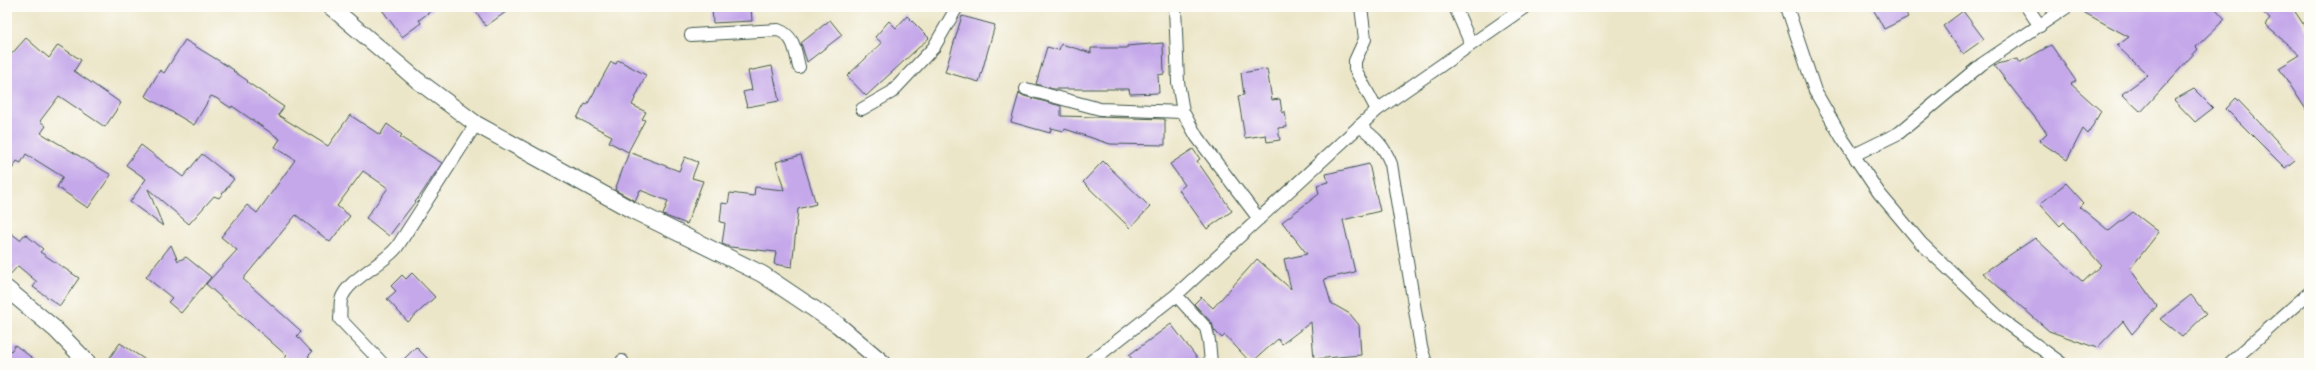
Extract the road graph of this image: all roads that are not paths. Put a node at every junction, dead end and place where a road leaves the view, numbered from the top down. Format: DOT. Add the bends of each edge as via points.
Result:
graph roads {
  1 [pos="331,7"];
  2 [pos="958,7"];
  3 [pos="1175,7"];
  4 [pos="1361,7"];
  5 [pos="1455,7"];
  6 [pos="1525,7"];
  7 [pos="1787,7"];
  8 [pos="2027,7"];
  9 [pos="2067,7"];
  10 [pos="2040,26"];
  11 [pos="690,35"];
  12 [pos="1472,44"];
  13 [pos="799,67"];
  14 [pos="1026,89"];
  15 [pos="862,109"];
  16 [pos="1377,110"];
  17 [pos="1183,112"];
  18 [pos="476,124"];
  19 [pos="1359,126"];
  20 [pos="1854,155"];
  21 [pos="1259,219"];
  22 [pos="2309,293"];
  23 [pos="9,294"];
  24 [pos="1176,295"];
  25 [pos="88,363"];
  26 [pos="382,363"];
  27 [pos="883,363"];
  28 [pos="1089,363"];
  29 [pos="1211,363"];
  30 [pos="1426,363"];
  31 [pos="2061,363"];
  32 [pos="2230,363"];
  1 -- 18 [label="street" via="417,80"];
  2 -- 15 [label="street" via="934,47 892,92"];
  3 -- 17 [label="street" via="1178,82"];
  4 -- 16 [label="street" via="1364,39 1355,61 1355,69"];
  5 -- 12 [label="street"];
  6 -- 12 [label="street"];
  7 -- 20 [label="street" via="1815,91"];
  8 -- 10 [label="street"];
  9 -- 10 [label="street"];
  10 -- 20 [label="street" via="1982,64 1899,134"];
  11 -- 13 [label="street" via="778,30 792,39"];
  12 -- 16 [label="street"];
  14 -- 17 [label="street" via="1100,109"];
  16 -- 19 [label="street"];
  17 -- 21 [label="street" via="1198,137"];
  18 -- 26 [label="street" via="398,247 389,257 348,286 341,300 340,319"];
  18 -- 27 [label="street" via="632,210 762,274 838,325"];
  19 -- 21 [label="street"];
  19 -- 30 [label="street" via="1378,140 1391,164 1421,347"];
  20 -- 31 [label="street" via="1879,193 1921,243 2002,320"];
  21 -- 24 [label="street"];
  22 -- 32 [label="street"];
  23 -- 25 [label="street" via="55,329"];
  24 -- 28 [label="street"];
  24 -- 29 [label="street" via="1206,328 1210,341"];
}
